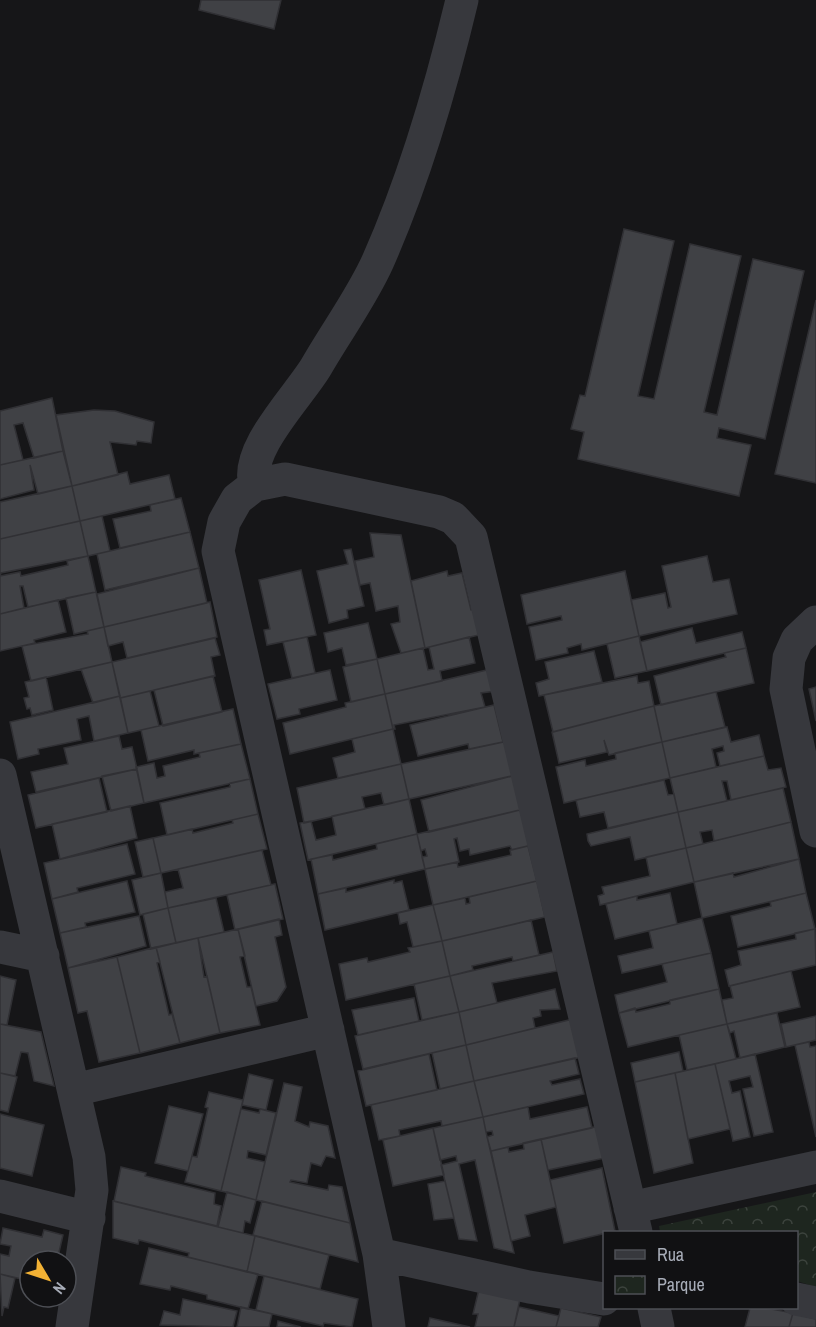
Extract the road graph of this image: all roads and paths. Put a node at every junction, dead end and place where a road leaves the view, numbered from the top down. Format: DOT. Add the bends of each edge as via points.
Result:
graph roads {
  1 [pos="462,0"];
  2 [pos="255,485"];
  3 [pos="816,622"];
  4 [pos="0,776"];
  5 [pos="816,831"];
  6 [pos="0,947"];
  7 [pos="43,956"];
  8 [pos="328,1030"];
  9 [pos="74,1090"];
  10 [pos="816,1167"];
  11 [pos="0,1196"];
  12 [pos="89,1218"];
  13 [pos="633,1220"];
  14 [pos="379,1254"];
  15 [pos="603,1299"];
  16 [pos="798,1299"];
  17 [pos="816,1303"];
  18 [pos="654,1309"];
  19 [pos="72,1327"];
  20 [pos="389,1327"];
  21 [pos="658,1327"];
  1 -- 2 [label="street" via="405,193 377,262 305,384 266,439 254,463"];
  2 -- 8 [label="street" via="237,499 224,522 218,551"];
  2 -- 13 [label="street" via="285,479 439,512 453,518 471,537"];
  3 -- 5 [label="street" via="797,640 789,658 786,689"];
  4 -- 7 [label="street"];
  6 -- 7 [label="street"];
  7 -- 9 [label="street"];
  8 -- 9 [label="street"];
  8 -- 14 [label="street"];
  9 -- 12 [label="street" via="89,1157"];
  10 -- 13 [label="street"];
  11 -- 12 [label="street"];
  12 -- 19 [label="street"];
  14 -- 15 [label="street" via="528,1287"];
  14 -- 20 [label="street"];
  16 -- 17 [label="street"];
  18 -- 21 [label="street"];
}
